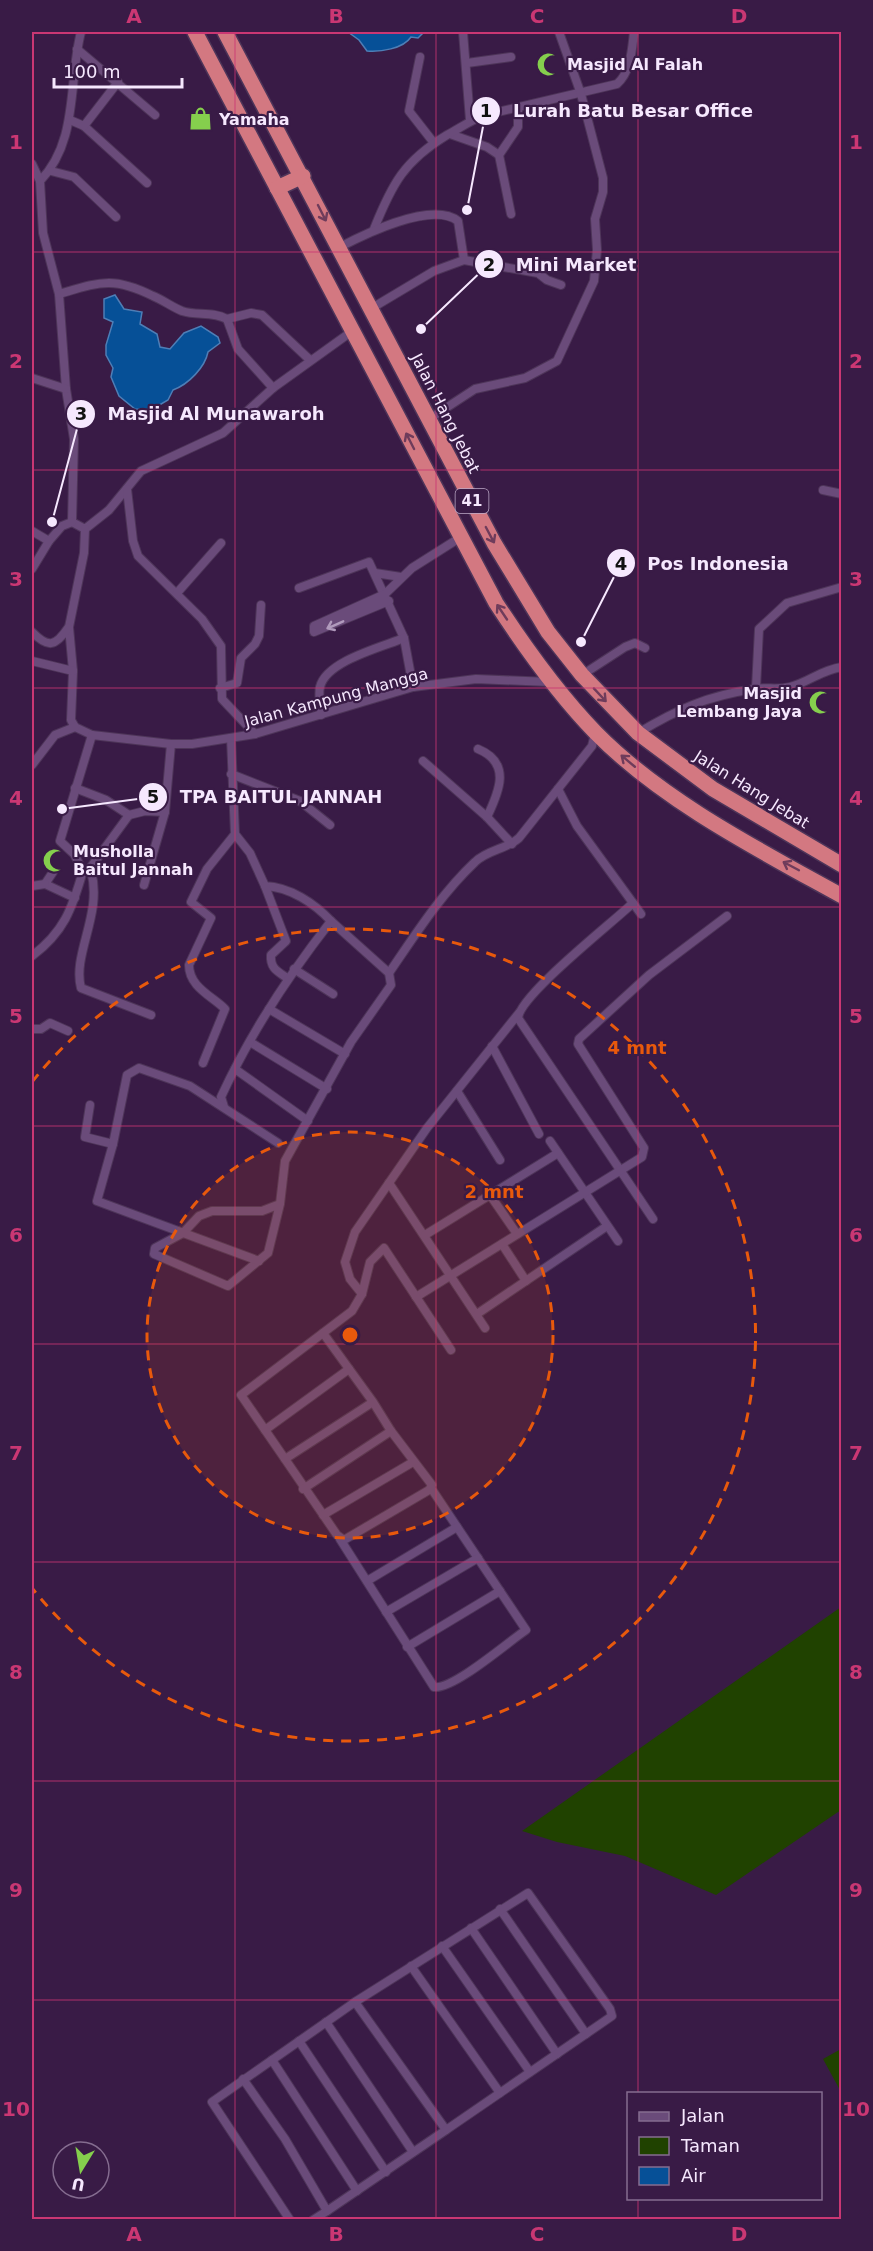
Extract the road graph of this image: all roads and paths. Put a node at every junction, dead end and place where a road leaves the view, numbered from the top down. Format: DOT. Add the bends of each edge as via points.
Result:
graph roads {
  1 [pos="81,32"];
  2 [pos="195,32"];
  3 [pos="225,32"];
  4 [pos="464,32"];
  5 [pos="559,32"];
  6 [pos="634,32"];
  7 [pos="77,49"];
  8 [pos="420,57"];
  9 [pos="511,57"];
  10 [pos="467,63"];
  11 [pos="118,82"];
  12 [pos="580,94"];
  13 [pos="518,107"];
  14 [pos="155,115"];
  15 [pos="70,120"];
  16 [pos="470,120"];
  17 [pos="84,126"];
  18 [pos="450,134"];
  19 [pos="434,143"];
  20 [pos="500,155"];
  21 [pos="32,164"];
  22 [pos="51,171"];
  23 [pos="303,176"];
  24 [pos="40,181"];
  25 [pos="147,183"];
  26 [pos="277,188"];
  27 [pos="511,214"];
  28 [pos="116,217"];
  29 [pos="374,229"];
  30 [pos="339,247"];
  31 [pos="464,260"];
  32 [pos="561,285"];
  33 [pos="59,294"];
  34 [pos="372,308"];
  35 [pos="227,319"];
  36 [pos="351,332"];
  37 [pos="310,360"];
  38 [pos="32,378"];
  39 [pos="273,388"];
  40 [pos="66,389"];
  41 [pos="429,419"];
  42 [pos="128,489"];
  43 [pos="822,490"];
  44 [pos="842,494"];
  45 [pos="72,522"];
  46 [pos="85,529"];
  47 [pos="32,531"];
  48 [pos="460,537"];
  49 [pos="49,541"];
  50 [pos="221,543"];
  51 [pos="32,569"];
  52 [pos="375,573"];
  53 [pos="401,577"];
  54 [pos="842,587"];
  55 [pos="299,588"];
  56 [pos="177,593"];
  57 [pos="387,597"];
  58 [pos="261,605"];
  59 [pos="69,627"];
  60 [pos="32,632"];
  61 [pos="404,638"];
  62 [pos="645,648"];
  63 [pos="32,662"];
  64 [pos="842,667"];
  65 [pos="73,671"];
  66 [pos="582,675"];
  67 [pos="552,682"];
  68 [pos="220,687"];
  69 [pos="412,687"];
  70 [pos="756,688"];
  71 [pos="321,716"];
  72 [pos="75,727"];
  73 [pos="596,732"];
  74 [pos="255,734"];
  75 [pos="638,734"];
  76 [pos="92,735"];
  77 [pos="231,738"];
  78 [pos="171,744"];
  79 [pos="477,750"];
  80 [pos="423,761"];
  81 [pos="32,762"];
  82 [pos="231,774"];
  83 [pos="75,788"];
  84 [pos="558,789"];
  85 [pos="713,789"];
  86 [pos="698,811"];
  87 [pos="165,812"];
  88 [pos="129,815"];
  89 [pos="488,818"];
  90 [pos="330,825"];
  91 [pos="236,834"];
  92 [pos="512,844"];
  93 [pos="842,865"];
  94 [pos="87,871"];
  95 [pos="53,872"];
  96 [pos="45,884"];
  97 [pos="144,885"];
  98 [pos="32,886"];
  99 [pos="265,886"];
  100 [pos="842,896"];
  101 [pos="75,898"];
  102 [pos="633,903"];
  103 [pos="641,914"];
  104 [pos="727,916"];
  105 [pos="331,921"];
  106 [pos="32,956"];
  107 [pos="294,969"];
  108 [pos="389,973"];
  109 [pos="287,978"];
  110 [pos="333,994"];
  111 [pos="269,1009"];
  112 [pos="519,1013"];
  113 [pos="151,1015"];
  114 [pos="32,1029"];
  115 [pos="68,1031"];
  116 [pos="249,1042"];
  117 [pos="492,1047"];
  118 [pos="345,1054"];
  119 [pos="202,1064"];
  120 [pos="235,1069"];
  121 [pos="327,1089"];
  122 [pos="457,1091"];
  123 [pos="90,1105"];
  124 [pos="224,1107"];
  125 [pos="308,1121"];
  126 [pos="539,1134"];
  127 [pos="550,1141"];
  128 [pos="278,1143"];
  129 [pos="113,1144"];
  130 [pos="558,1153"];
  131 [pos="500,1160"];
  132 [pos="621,1172"];
  133 [pos="389,1183"];
  134 [pos="584,1192"];
  135 [pos="490,1195"];
  136 [pos="280,1204"];
  137 [pos="653,1219"];
  138 [pos="607,1226"];
  139 [pos="183,1233"];
  140 [pos="517,1234"];
  141 [pos="425,1235"];
  142 [pos="618,1241"];
  143 [pos="502,1244"];
  144 [pos="259,1261"];
  145 [pos="451,1275"];
  146 [pos="526,1281"];
  147 [pos="362,1294"];
  148 [pos="416,1297"];
  149 [pos="477,1314"];
  150 [pos="485,1328"];
  151 [pos="323,1334"];
  152 [pos="451,1350"];
  153 [pos="350,1369"];
  154 [pos="373,1402"];
  155 [pos="265,1430"];
  156 [pos="390,1431"];
  157 [pos="285,1459"];
  158 [pos="413,1462"];
  159 [pos="431,1488"];
  160 [pos="303,1489"];
  161 [pos="323,1515"];
  162 [pos="457,1527"];
  163 [pos="340,1539"];
  164 [pos="478,1558"];
  165 [pos="367,1581"];
  166 [pos="500,1591"];
  167 [pos="386,1612"];
  168 [pos="407,1647"];
  169 [pos="500,1909"];
  170 [pos="471,1928"];
  171 [pos="442,1946"];
  172 [pos="411,1966"];
  173 [pos="355,2002"];
  174 [pos="326,2022"];
  175 [pos="586,2034"];
  176 [pos="299,2041"];
  177 [pos="558,2054"];
  178 [pos="272,2060"];
  179 [pos="530,2072"];
  180 [pos="243,2079"];
  181 [pos="500,2093"];
  182 [pos="446,2130"];
  183 [pos="413,2152"];
  184 [pos="386,2172"];
  185 [pos="357,2191"];
  186 [pos="327,2211"];
  187 [pos="290,2220"];
  188 [pos="314,2220"];
  1 -- 7 [label="street"];
  2 -- 26 [label="highway"];
  3 -- 23 [label="highway, Jalan Hang Jebat / 41"];
  4 -- 10 [label="street"];
  5 -- 12 [label="street"];
  6 -- 12 [label="street" via="621,81"];
  7 -- 11 [label="street"];
  7 -- 15 [label="street"];
  8 -- 19 [label="street" via="409,111"];
  9 -- 10 [label="street"];
  10 -- 16 [label="street"];
  11 -- 14 [label="street"];
  11 -- 17 [label="street"];
  12 -- 13 [label="street"];
  12 -- 41 [label="street" via="603,185 595,213 594,281 561,355 552,366 525,378 497,382 461,395"];
  13 -- 16 [label="street"];
  13 -- 20 [label="street" via="518,127"];
  15 -- 17 [label="street"];
  15 -- 22 [label="street"];
  16 -- 18 [label="street"];
  17 -- 25 [label="street"];
  18 -- 19 [label="street"];
  18 -- 20 [label="street"];
  19 -- 29 [label="street" via="400,172"];
  20 -- 27 [label="street"];
  21 -- 24 [label="street"];
  22 -- 24 [label="street"];
  22 -- 28 [label="street" via="75,177"];
  23 -- 26 [label="highway"];
  23 -- 30 [label="highway, Jalan Hang Jebat / 41, one-way"];
  24 -- 33 [label="street" via="45,245"];
  26 -- 36 [label="highway"];
  29 -- 30 [label="street"];
  29 -- 31 [label="street" via="434,214 451,217 458,221"];
  30 -- 34 [label="highway, Jalan Hang Jebat / 41"];
  31 -- 32 [label="street" via="538,273"];
  31 -- 34 [label="street" via="434,270"];
  33 -- 35 [label="street" via="112,282 143,291 184,312 210,313"];
  33 -- 40 [label="street"];
  34 -- 41 [label="highway, Jalan Hang Jebat / 41"];
  35 -- 37 [label="street" via="251,313 262,315"];
  35 -- 39 [label="street" via="238,349"];
  36 -- 37 [label="street"];
  48 -- 36 [label="highway, one-way"];
  37 -- 39 [label="street"];
  38 -- 40 [label="street"];
  39 -- 42 [label="street" via="223,433 141,471"];
  40 -- 45 [label="street" via="74,439"];
  41 -- 66 [label="highway, Jalan Hang Jebat / 41, one-way" via="514,577 548,632"];
  42 -- 46 [label="street"];
  42 -- 56 [label="street" via="136,552"];
  43 -- 44 [label="street"];
  45 -- 46 [label="street"];
  45 -- 49 [label="street" via="62,526"];
  46 -- 59 [label="street"];
  47 -- 49 [label="street"];
  48 -- 53 [label="street"];
  67 -- 48 [label="highway, one-way" via="496,603"];
  49 -- 51 [label="street"];
  50 -- 56 [label="street"];
  52 -- 53 [label="street"];
  52 -- 55 [label="street" via="365,561"];
  52 -- 57 [label="street"];
  53 -- 57 [label="street"];
  54 -- 70 [label="street" via="787,603 759,629"];
  56 -- 68 [label="street" via="221,646"];
  57 -- 57 [label="street, one-way" via="314,632 314,626"];
  57 -- 61 [label="street"];
  58 -- 68 [label="street" via="259,636 241,658 237,683"];
  59 -- 60 [label="street" via="59,641 49,644"];
  59 -- 65 [label="street"];
  61 -- 69 [label="street"];
  61 -- 71 [label="street" via="342,662 322,680"];
  62 -- 66 [label="street" via="635,643 625,647"];
  63 -- 65 [label="street"];
  64 -- 70 [label="street" via="824,670 794,686"];
  65 -- 72 [label="street" via="71,720"];
  66 -- 75 [label="highway, Jalan Hang Jebat / 41, one-way"];
  67 -- 69 [label="street, Jalan Kampung Mangga" via="476,679"];
  67 -- 73 [label="highway"];
  68 -- 74 [label="street" via="224,702"];
  69 -- 71 [label="street, Jalan Kampung Mangga"];
  70 -- 75 [label="street" via="677,710"];
  71 -- 74 [label="street, Jalan Kampung Mangga"];
  72 -- 76 [label="street, Jalan Kampung Mangga"];
  72 -- 81 [label="street" via="55,735"];
  73 -- 84 [label="street" via="592,746"];
  86 -- 73 [label="highway, one-way" via="649,778"];
  74 -- 77 [label="street, Jalan Kampung Mangga"];
  75 -- 85 [label="highway, Jalan Hang Jebat / 41"];
  76 -- 78 [label="street, Jalan Kampung Mangga"];
  76 -- 83 [label="street"];
  77 -- 78 [label="street, Jalan Kampung Mangga"];
  77 -- 82 [label="street"];
  78 -- 87 [label="street"];
  79 -- 89 [label="street" via="494,761 501,784"];
  80 -- 89 [label="street"];
  82 -- 90 [label="street" via="300,801"];
  82 -- 91 [label="street"];
  83 -- 88 [label="street" via="106,800"];
  83 -- 94 [label="street" via="60,841"];
  84 -- 92 [label="street"];
  84 -- 102 [label="street" via="577,826"];
  85 -- 86 [label="highway"];
  85 -- 93 [label="highway, Jalan Hang Jebat / 41"];
  100 -- 86 [label="highway, one-way"];
  87 -- 88 [label="street"];
  87 -- 97 [label="street"];
  88 -- 94 [label="street"];
  89 -- 92 [label="street"];
  91 -- 99 [label="street"];
  91 -- 119 [label="street" via="207,869 191,902 211,918 189,970 201,990 225,1010"];
  92 -- 108 [label="street" via="476,861 430,914"];
  94 -- 101 [label="street"];
  94 -- 113 [label="street" via="95,898 83,955 81,988"];
  95 -- 96 [label="street"];
  96 -- 98 [label="street"];
  96 -- 101 [label="street"];
  99 -- 105 [label="street" via="282,886"];
  99 -- 109 [label="street" via="286,941 271,955 271,962"];
  101 -- 106 [label="street" via="56,936"];
  102 -- 103 [label="street"];
  102 -- 112 [label="street" via="542,983"];
  104 -- 132 [label="street" via="649,975 579,1039 588,1061 644,1148 642,1157"];
  105 -- 107 [label="street"];
  105 -- 108 [label="street"];
  107 -- 109 [label="street"];
  107 -- 110 [label="street"];
  108 -- 118 [label="street" via="389,990"];
  109 -- 111 [label="street"];
  111 -- 116 [label="street"];
  111 -- 118 [label="street"];
  112 -- 117 [label="street"];
  112 -- 132 [label="street"];
  114 -- 115 [label="street" via="50,1023"];
  116 -- 120 [label="street"];
  116 -- 121 [label="street"];
  117 -- 122 [label="street"];
  117 -- 126 [label="street"];
  118 -- 121 [label="street"];
  120 -- 124 [label="street" via="221,1097"];
  120 -- 125 [label="street"];
  121 -- 125 [label="street"];
  122 -- 131 [label="street"];
  122 -- 133 [label="street"];
  123 -- 129 [label="street" via="85,1137"];
  124 -- 128 [label="street"];
  124 -- 129 [label="street" via="190,1086 139,1068 127,1075"];
  125 -- 136 [label="street" via="285,1161"];
  127 -- 130 [label="street"];
  129 -- 139 [label="street" via="98,1201"];
  130 -- 134 [label="street"];
  130 -- 135 [label="street"];
  132 -- 134 [label="street"];
  132 -- 137 [label="street"];
  133 -- 141 [label="street"];
  133 -- 147 [label="street" via="355,1232 345,1262 350,1279"];
  134 -- 138 [label="street"];
  134 -- 140 [label="street"];
  135 -- 140 [label="street"];
  135 -- 141 [label="street"];
  136 -- 139 [label="street" via="255,1212 212,1211 199,1216"];
  136 -- 144 [label="street" via="268,1253"];
  138 -- 142 [label="street"];
  138 -- 146 [label="street"];
  139 -- 144 [label="street"];
  139 -- 144 [label="street" via="155,1248 154,1254 228,1286"];
  140 -- 143 [label="street"];
  141 -- 145 [label="street"];
  143 -- 145 [label="street"];
  143 -- 146 [label="street"];
  145 -- 148 [label="street"];
  145 -- 149 [label="street"];
  146 -- 149 [label="street"];
  147 -- 148 [label="street" via="370,1263 384,1248"];
  147 -- 151 [label="street" via="352,1311"];
  148 -- 152 [label="street"];
  149 -- 150 [label="street"];
  151 -- 153 [label="street"];
  151 -- 155 [label="street" via="241,1395"];
  153 -- 154 [label="street"];
  153 -- 155 [label="street"];
  154 -- 156 [label="street"];
  154 -- 157 [label="street"];
  155 -- 157 [label="street"];
  156 -- 158 [label="street"];
  156 -- 160 [label="street"];
  157 -- 160 [label="street"];
  158 -- 159 [label="street"];
  158 -- 161 [label="street"];
  159 -- 162 [label="street"];
  159 -- 163 [label="street" via="347,1540"];
  160 -- 161 [label="street"];
  161 -- 163 [label="street"];
  162 -- 164 [label="street"];
  162 -- 165 [label="street"];
  163 -- 165 [label="street"];
  164 -- 166 [label="street"];
  164 -- 167 [label="street"];
  165 -- 167 [label="street"];
  166 -- 168 [label="street"];
  166 -- 168 [label="street" via="526,1630 463,1676 440,1688 434,1687"];
  167 -- 168 [label="street"];
  169 -- 170 [label="street"];
  169 -- 175 [label="street"];
  169 -- 175 [label="street" via="525,1894 531,1896 610,2009 612,2016"];
  170 -- 171 [label="street"];
  170 -- 177 [label="street"];
  171 -- 172 [label="street"];
  171 -- 179 [label="street"];
  172 -- 173 [label="street"];
  172 -- 181 [label="street"];
  173 -- 174 [label="street"];
  173 -- 182 [label="street"];
  174 -- 176 [label="street"];
  174 -- 183 [label="street"];
  175 -- 177 [label="street"];
  176 -- 178 [label="street"];
  176 -- 184 [label="street"];
  177 -- 179 [label="street"];
  178 -- 180 [label="street"];
  178 -- 185 [label="street"];
  179 -- 181 [label="street"];
  180 -- 186 [label="street" via="285,2139"];
  180 -- 187 [label="street" via="212,2102"];
  181 -- 182 [label="street"];
  182 -- 183 [label="street"];
  183 -- 184 [label="street"];
  184 -- 185 [label="street"];
  185 -- 186 [label="street"];
  186 -- 188 [label="street"];
}
